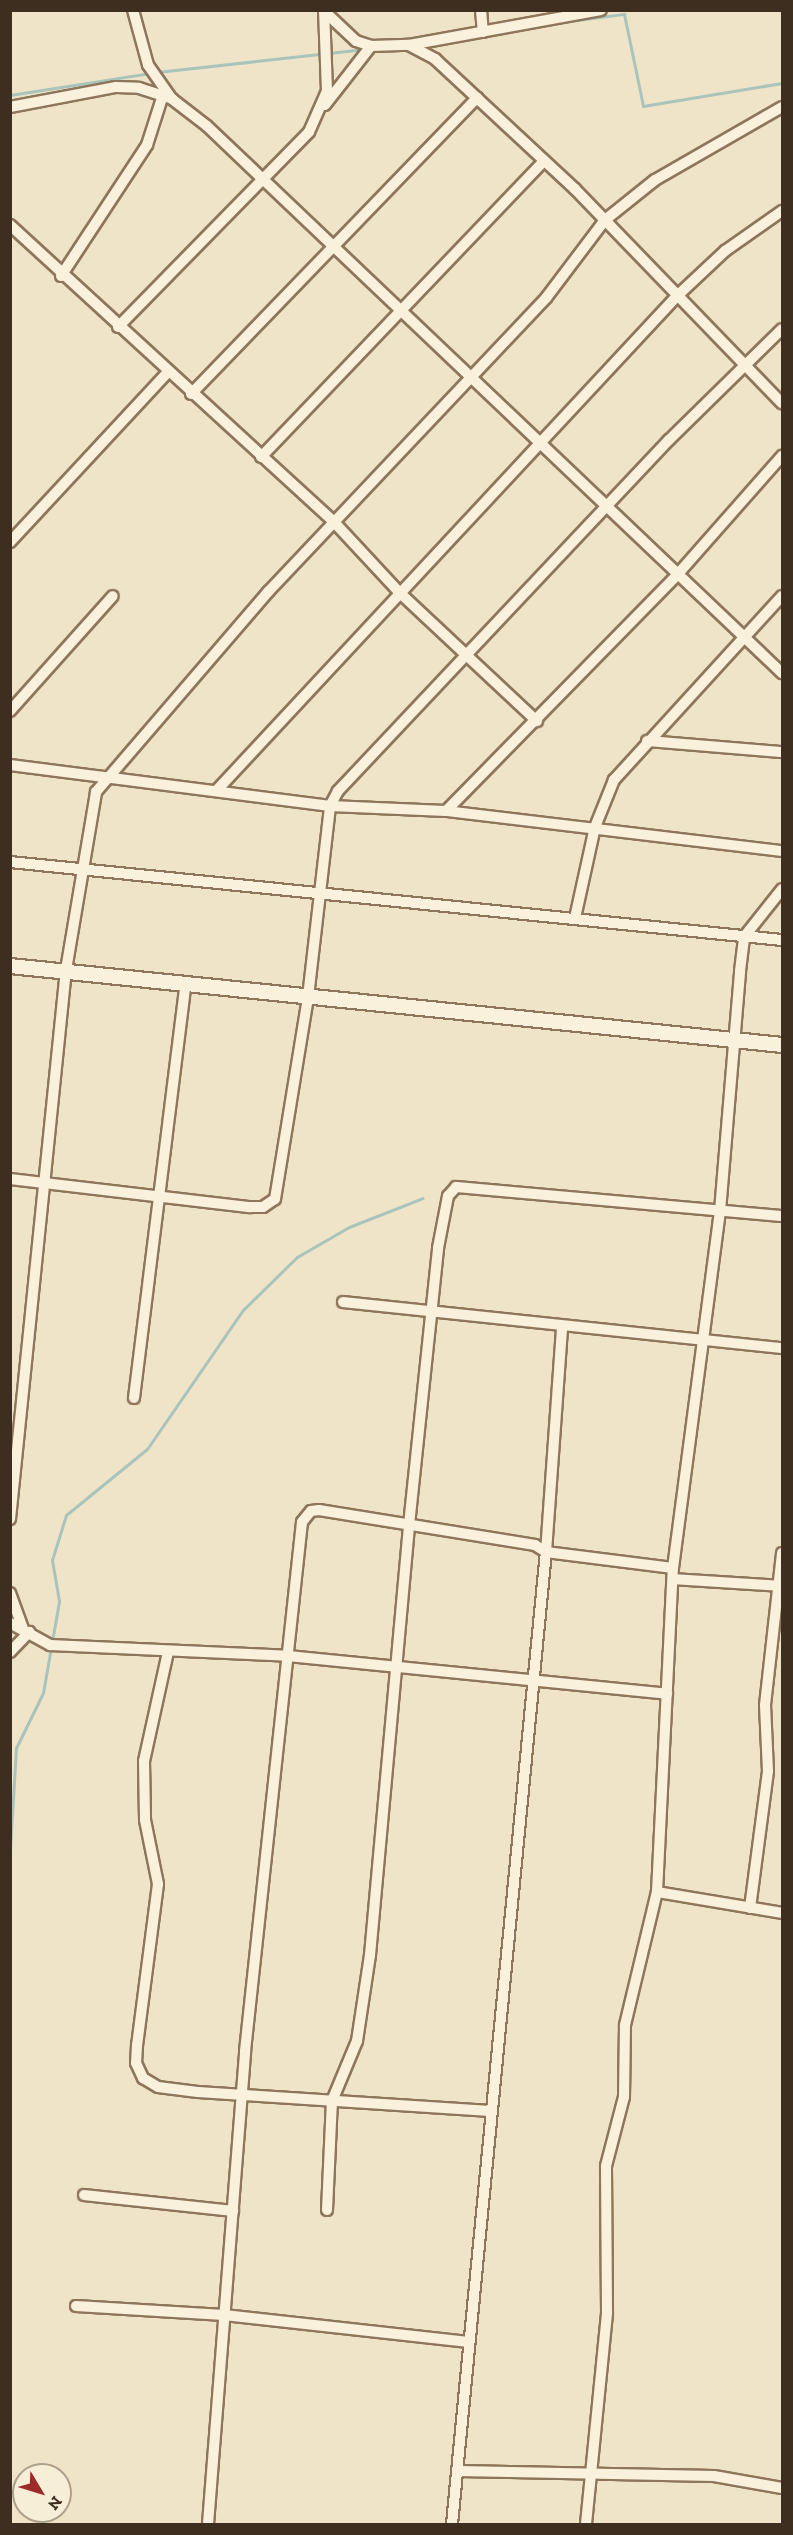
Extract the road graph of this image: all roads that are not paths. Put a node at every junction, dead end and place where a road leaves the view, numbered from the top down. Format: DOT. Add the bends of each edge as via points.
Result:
graph roads {
  1 [pos="133,10"];
  2 [pos="481,10"];
  3 [pos="601,10"];
  4 [pos="324,11"];
  5 [pos="483,32"];
  6 [pos="410,45"];
  7 [pos="371,46"];
  8 [pos="167,97"];
  9 [pos="477,98"];
  10 [pos="10,107"];
  11 [pos="783,107"];
  12 [pos="321,111"];
  13 [pos="544,161"];
  14 [pos="259,179"];
  15 [pos="783,211"];
  16 [pos="605,220"];
  17 [pos="10,225"];
  18 [pos="337,248"];
  19 [pos="62,276"];
  20 [pos="677,296"];
  21 [pos="402,313"];
  22 [pos="118,327"];
  23 [pos="783,329"];
  24 [pos="745,364"];
  25 [pos="167,373"];
  26 [pos="472,379"];
  27 [pos="191,394"];
  28 [pos="783,403"];
  29 [pos="541,445"];
  30 [pos="783,456"];
  31 [pos="261,457"];
  32 [pos="608,506"];
  33 [pos="334,522"];
  34 [pos="10,542"];
  35 [pos="677,575"];
  36 [pos="399,592"];
  37 [pos="113,596"];
  38 [pos="783,596"];
  39 [pos="744,636"];
  40 [pos="467,656"];
  41 [pos="783,673"];
  42 [pos="10,711"];
  43 [pos="537,721"];
  44 [pos="647,741"];
  45 [pos="783,752"];
  46 [pos="10,765"];
  47 [pos="105,776"];
  48 [pos="217,789"];
  49 [pos="330,806"];
  50 [pos="446,811"];
  51 [pos="595,826"];
  52 [pos="783,851"];
  53 [pos="10,862"];
  54 [pos="82,869"];
  55 [pos="783,890"];
  56 [pos="322,893"];
  57 [pos="575,918"];
  58 [pos="744,937"];
  59 [pos="783,940"];
  60 [pos="10,966"];
  61 [pos="66,969"];
  62 [pos="186,983"];
  63 [pos="308,997"];
  64 [pos="734,1040"];
  65 [pos="783,1045"];
  66 [pos="10,1179"];
  67 [pos="46,1184"];
  68 [pos="162,1194"];
  69 [pos="720,1211"];
  70 [pos="783,1216"];
  71 [pos="343,1302"];
  72 [pos="434,1314"];
  73 [pos="562,1327"];
  74 [pos="704,1340"];
  75 [pos="783,1348"];
  76 [pos="134,1398"];
  77 [pos="10,1519"];
  78 [pos="409,1525"];
  79 [pos="546,1552"];
  80 [pos="783,1553"];
  81 [pos="673,1573"];
  82 [pos="781,1586"];
  83 [pos="10,1593"];
  84 [pos="10,1623"];
  85 [pos="26,1630"];
  86 [pos="10,1652"];
  87 [pos="168,1652"];
  88 [pos="288,1656"];
  89 [pos="399,1667"];
  90 [pos="534,1679"];
  91 [pos="667,1694"];
  92 [pos="657,1892"];
  93 [pos="750,1908"];
  94 [pos="783,1913"];
  95 [pos="242,2095"];
  96 [pos="332,2101"];
  97 [pos="490,2111"];
  98 [pos="84,2195"];
  99 [pos="327,2210"];
  100 [pos="233,2211"];
  101 [pos="76,2306"];
  102 [pos="224,2315"];
  103 [pos="469,2342"];
  104 [pos="459,2471"];
  105 [pos="591,2476"];
  106 [pos="783,2488"];
  107 [pos="208,2524"];
  108 [pos="452,2524"];
  109 [pos="586,2524"];
  1 -- 8 [label="street" via="148,65"];
  2 -- 5 [label="street"];
  3 -- 5 [label="street"];
  4 -- 7 [label="street" via="339,30"];
  4 -- 12 [label="street" via="329,68"];
  5 -- 6 [label="street"];
  6 -- 7 [label="street"];
  6 -- 9 [label="street" via="435,59"];
  7 -- 12 [label="street"];
  8 -- 10 [label="street" via="116,87"];
  8 -- 14 [label="street" via="207,126"];
  8 -- 19 [label="street" via="147,145"];
  9 -- 13 [label="street"];
  9 -- 18 [label="street"];
  11 -- 16 [label="street" via="655,180"];
  12 -- 14 [label="street" via="309,132"];
  13 -- 16 [label="street"];
  13 -- 21 [label="street"];
  14 -- 18 [label="street"];
  14 -- 22 [label="street"];
  15 -- 20 [label="street" via="725,251"];
  16 -- 20 [label="street"];
  16 -- 26 [label="street" via="563,278"];
  17 -- 19 [label="street"];
  18 -- 21 [label="street"];
  18 -- 27 [label="street"];
  19 -- 22 [label="street"];
  20 -- 24 [label="street"];
  20 -- 29 [label="street"];
  21 -- 26 [label="street"];
  21 -- 31 [label="street"];
  22 -- 25 [label="street"];
  23 -- 24 [label="street"];
  24 -- 28 [label="street"];
  24 -- 32 [label="street"];
  25 -- 27 [label="street"];
  25 -- 34 [label="street"];
  26 -- 29 [label="street"];
  26 -- 33 [label="street"];
  27 -- 31 [label="street"];
  29 -- 32 [label="street"];
  29 -- 36 [label="street"];
  30 -- 35 [label="street"];
  31 -- 33 [label="street"];
  32 -- 35 [label="street"];
  32 -- 40 [label="street"];
  33 -- 36 [label="street"];
  33 -- 47 [label="street"];
  35 -- 39 [label="street"];
  35 -- 43 [label="street"];
  36 -- 40 [label="street"];
  36 -- 48 [label="street"];
  37 -- 42 [label="street"];
  38 -- 39 [label="street"];
  39 -- 41 [label="street"];
  39 -- 44 [label="street"];
  40 -- 43 [label="street"];
  40 -- 49 [label="street" via="348,779"];
  43 -- 50 [label="street"];
  44 -- 45 [label="street"];
  44 -- 51 [label="street" via="614,780"];
  46 -- 47 [label="street"];
  47 -- 48 [label="street"];
  47 -- 54 [label="street" via="96,792"];
  48 -- 49 [label="street"];
  49 -- 50 [label="street"];
  49 -- 56 [label="street"];
  50 -- 51 [label="street"];
  51 -- 52 [label="street"];
  51 -- 57 [label="street"];
  53 -- 54 [label="street"];
  54 -- 56 [label="street"];
  54 -- 61 [label="street"];
  55 -- 58 [label="street"];
  56 -- 57 [label="street"];
  56 -- 63 [label="street"];
  57 -- 58 [label="street"];
  58 -- 59 [label="street"];
  58 -- 64 [label="street"];
  60 -- 61 [label="main road"];
  61 -- 62 [label="main road"];
  61 -- 67 [label="street"];
  62 -- 63 [label="main road"];
  62 -- 68 [label="street"];
  63 -- 64 [label="main road"];
  63 -- 68 [label="street" via="275,1198 263,1207 250,1207"];
  64 -- 65 [label="main road"];
  64 -- 69 [label="street"];
  66 -- 67 [label="street"];
  67 -- 68 [label="street"];
  67 -- 77 [label="street"];
  68 -- 76 [label="street"];
  69 -- 70 [label="street"];
  69 -- 72 [label="street" via="456,1187 442,1216"];
  69 -- 74 [label="street"];
  71 -- 72 [label="street"];
  72 -- 73 [label="street"];
  72 -- 78 [label="street"];
  73 -- 74 [label="street"];
  73 -- 79 [label="street"];
  74 -- 75 [label="street"];
  74 -- 81 [label="street"];
  78 -- 79 [label="street" via="535,1545"];
  78 -- 88 [label="street" via="319,1510 306,1515"];
  78 -- 89 [label="street"];
  79 -- 81 [label="street"];
  79 -- 90 [label="street"];
  80 -- 82 [label="street"];
  81 -- 82 [label="street"];
  81 -- 91 [label="street"];
  82 -- 93 [label="street" via="765,1705 768,1771"];
  83 -- 85 [label="street"];
  84 -- 85 [label="street"];
  85 -- 86 [label="street"];
  85 -- 87 [label="street" via="50,1645"];
  87 -- 88 [label="street"];
  87 -- 95 [label="street" via="144,1761 144,1811 158,1884 136,2063 143,2078 158,2087"];
  88 -- 89 [label="street"];
  88 -- 95 [label="street"];
  89 -- 90 [label="street"];
  89 -- 96 [label="street" via="366,1988 355,2049"];
  90 -- 91 [label="street"];
  90 -- 97 [label="street"];
  91 -- 92 [label="street"];
  92 -- 93 [label="street"];
  92 -- 105 [label="street" via="625,2025 623,2105 606,2166 607,2312"];
  93 -- 94 [label="street"];
  95 -- 96 [label="street"];
  95 -- 100 [label="street"];
  96 -- 97 [label="street"];
  96 -- 99 [label="street"];
  97 -- 103 [label="street"];
  98 -- 100 [label="street"];
  100 -- 102 [label="street"];
  101 -- 102 [label="street"];
  102 -- 103 [label="street"];
  102 -- 107 [label="street"];
  103 -- 104 [label="street"];
  104 -- 105 [label="street"];
  104 -- 108 [label="street"];
  105 -- 106 [label="street" via="714,2476"];
  105 -- 109 [label="street"];
}
